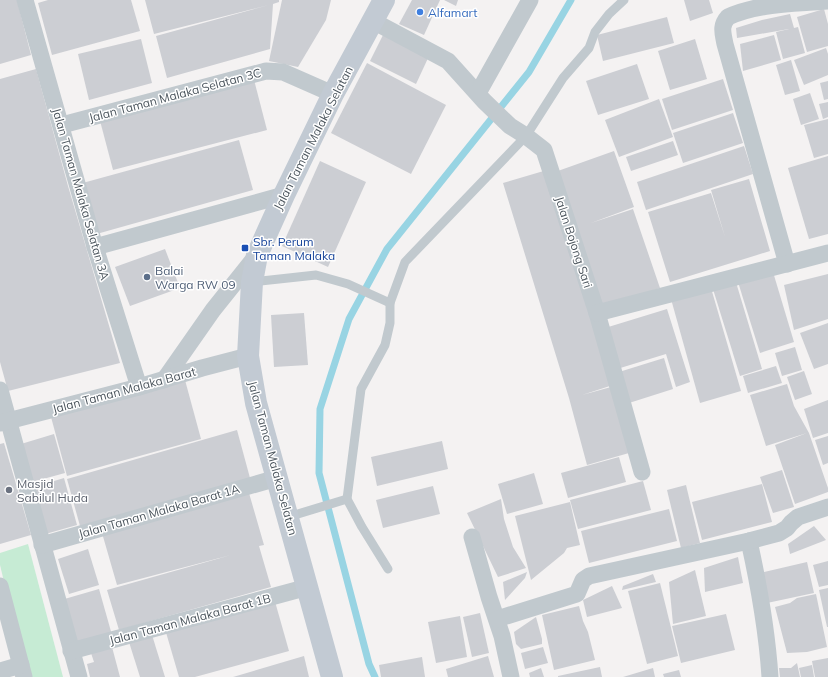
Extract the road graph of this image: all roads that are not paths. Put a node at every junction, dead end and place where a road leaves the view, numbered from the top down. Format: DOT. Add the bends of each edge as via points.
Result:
graph roads {
  1 [pos="384,0"];
  2 [pos="530,0"];
  3 [pos="624,0"];
  4 [pos="28,1"];
  5 [pos="828,1"];
  6 [pos="374,21"];
  7 [pos="333,94"];
  8 [pos="481,97"];
  9 [pos="62,125"];
  10 [pos="526,136"];
  11 [pos="284,195"];
  12 [pos="95,246"];
  13 [pos="828,253"];
  14 [pos="257,254"];
  15 [pos="787,264"];
  16 [pos="252,282"];
  17 [pos="390,303"];
  18 [pos="596,313"];
  19 [pos="248,356"];
  20 [pos="164,380"];
  21 [pos="139,387"];
  22 [pos="0,390"];
  23 [pos="4,422"];
  24 [pos="642,472"];
  25 [pos="277,478"];
  26 [pos="347,499"];
  27 [pos="828,507"];
  28 [pos="288,517"];
  29 [pos="472,537"];
  30 [pos="749,541"];
  31 [pos="42,545"];
  32 [pos="388,569"];
  33 [pos="0,586"];
  34 [pos="308,587"];
  35 [pos="497,619"];
  36 [pos="71,651"];
  37 [pos="0,671"];
  38 [pos="23,671"];
  39 [pos="79,677"];
  40 [pos="332,677"];
  41 [pos="511,677"];
  42 [pos="770,677"];
  1 -- 6 [label="street, Jalan Taman Malaka Selatan"];
  2 -- 8 [label="street"];
  3 -- 10 [label="lane" via="595,32 589,48 563,78"];
  4 -- 9 [label="street, Jalan Taman Malaka Selatan 3A"];
  5 -- 15 [label="street" via="756,9 728,17 722,30"];
  6 -- 7 [label="street, Jalan Taman Malaka Selatan"];
  6 -- 8 [label="street, Jalan Bojong Sari" via="448,61"];
  7 -- 9 [label="street, Jalan Taman Malaka Selatan 3C" via="283,72 266,71"];
  7 -- 11 [label="street, Jalan Taman Malaka Selatan"];
  8 -- 10 [label="street, Jalan Bojong Sari" via="510,126"];
  9 -- 12 [label="street, Jalan Taman Malaka Selatan 3A"];
  10 -- 17 [label="lane" via="405,262"];
  10 -- 18 [label="street, Jalan Bojong Sari" via="544,150 548,160"];
  11 -- 12 [label="street"];
  11 -- 14 [label="street, Jalan Taman Malaka Selatan"];
  12 -- 21 [label="street, Jalan Taman Malaka Selatan 3A"];
  13 -- 15 [label="street"];
  14 -- 16 [label="street, Jalan Taman Malaka Selatan"];
  14 -- 20 [label="street" via="213,310"];
  15 -- 18 [label="street"];
  16 -- 17 [label="lane" via="316,275 348,284"];
  16 -- 19 [label="street, Jalan Taman Malaka Selatan"];
  17 -- 26 [label="lane" via="390,323 385,345 361,389"];
  18 -- 24 [label="street, Jalan Bojong Sari"];
  19 -- 20 [label="street, Jalan Taman Malaka Barat"];
  19 -- 25 [label="street, Jalan Taman Malaka Selatan" via="256,403"];
  20 -- 21 [label="street, Jalan Taman Malaka Barat"];
  21 -- 23 [label="street, Jalan Taman Malaka Barat"];
  22 -- 23 [label="street"];
  23 -- 31 [label="street"];
  25 -- 28 [label="street, Jalan Taman Malaka Selatan"];
  25 -- 31 [label="street, Jalan Taman Malaka Barat 1A"];
  26 -- 28 [label="lane"];
  26 -- 32 [label="lane"];
  27 -- 30 [label="street" via="798,517 783,531"];
  28 -- 34 [label="street, Jalan Taman Malaka Selatan"];
  29 -- 35 [label="street"];
  30 -- 35 [label="street" via="589,576 583,580 577,594"];
  30 -- 42 [label="street"];
  31 -- 36 [label="street"];
  33 -- 38 [label="street"];
  34 -- 36 [label="street, Jalan Taman Malaka Barat 1B"];
  34 -- 40 [label="street, Jalan Taman Malaka Selatan"];
  35 -- 41 [label="street"];
  36 -- 39 [label="street"];
  37 -- 38 [label="street"];
}
